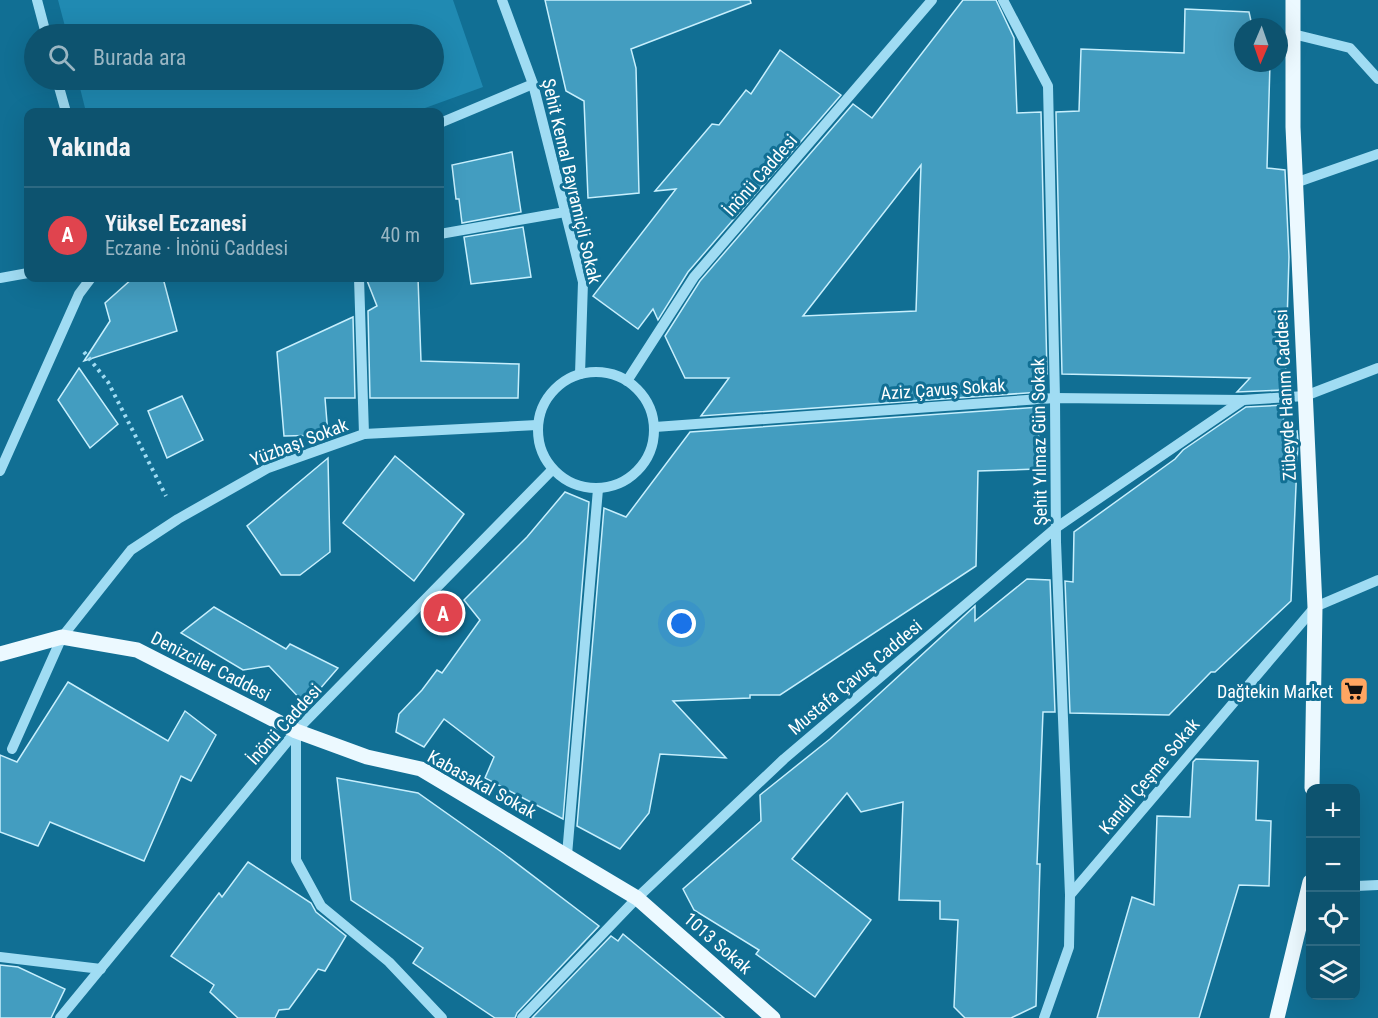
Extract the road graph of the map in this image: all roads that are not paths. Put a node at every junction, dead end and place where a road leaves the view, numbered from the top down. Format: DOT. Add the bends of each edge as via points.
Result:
graph roads {
  1 [pos="37,0"];
  2 [pos="502,0"];
  3 [pos="932,0"];
  4 [pos="1003,0"];
  5 [pos="1293,0"];
  6 [pos="43,24"];
  7 [pos="1293,34"];
  8 [pos="1378,79"];
  9 [pos="533,84"];
  10 [pos="60,90"];
  11 [pos="65,108"];
  12 [pos="444,121"];
  13 [pos="1378,154"];
  14 [pos="1295,183"];
  15 [pos="565,212"];
  16 [pos="444,233"];
  17 [pos="24,274"];
  18 [pos="0,278"];
  19 [pos="88,282"];
  20 [pos="359,282"];
  21 [pos="1378,368"];
  22 [pos="580,374"];
  23 [pos="627,381"];
  24 [pos="1305,396"];
  25 [pos="1055,398"];
  26 [pos="1243,400"];
  27 [pos="537,425"];
  28 [pos="655,427"];
  29 [pos="364,434"];
  30 [pos="552,470"];
  31 [pos="0,471"];
  32 [pos="598,489"];
  33 [pos="1057,527"];
  34 [pos="1378,580"];
  35 [pos="1315,607"];
  36 [pos="62,637"];
  37 [pos="0,654"];
  38 [pos="296,731"];
  39 [pos="12,749"];
  40 [pos="1312,784"];
  41 [pos="567,855"];
  42 [pos="1378,885"];
  43 [pos="1360,886"];
  44 [pos="1309,892"];
  45 [pos="1070,895"];
  46 [pos="637,898"];
  47 [pos="0,957"];
  48 [pos="101,969"];
  49 [pos="60,1018"];
  50 [pos="442,1018"];
  51 [pos="522,1018"];
  52 [pos="773,1018"];
  53 [pos="1044,1018"];
  54 [pos="1277,1018"];
  1 -- 6 [label="street"];
  2 -- 9 [label="street, Şehit Kemal Bayramiçli Sokak"];
  3 -- 23 [label="street, İnönü Caddesi" via="694,277"];
  4 -- 25 [label="street, Şehit Yılmaz Gün Sokak" via="1048,86"];
  5 -- 7 [label="main road, Zübeyde Hanım Caddesi"];
  7 -- 8 [label="street" via="1350,48"];
  7 -- 14 [label="main road, Zübeyde Hanım Caddesi"];
  9 -- 12 [label="street"];
  9 -- 15 [label="street, Şehit Kemal Bayramiçli Sokak"];
  10 -- 11 [label="street"];
  13 -- 14 [label="street"];
  14 -- 24 [label="main road, Zübeyde Hanım Caddesi"];
  15 -- 16 [label="street"];
  15 -- 22 [label="street, Şehit Kemal Bayramiçli Sokak" via="583,282"];
  17 -- 18 [label="street"];
  19 -- 31 [label="street"];
  20 -- 29 [label="street"];
  21 -- 24 [label="street"];
  22 -- 23 [label="street" via="612,374"];
  22 -- 27 [label="street" via="550,393"];
  23 -- 28 [label="street" via="642,393"];
  24 -- 26 [label="street, Aziz Çavuş Sokak"];
  24 -- 35 [label="main road, Zübeyde Hanım Caddesi"];
  25 -- 26 [label="street, Aziz Çavuş Sokak"];
  25 -- 28 [label="street, Aziz Çavuş Sokak"];
  25 -- 33 [label="street, Şehit Yılmaz Gün Sokak"];
  26 -- 33 [label="street, Mustafa Çavuş Caddesi"];
  27 -- 29 [label="street, Yüzbaşı Sokak"];
  27 -- 30 [label="street" via="538,441"];
  28 -- 32 [label="street" via="653,445 633,476 616,486"];
  29 -- 36 [label="street, Yüzbaşı Sokak" via="268,468 131,550"];
  30 -- 32 [label="street" via="566,481"];
  30 -- 38 [label="street, İnönü Caddesi"];
  32 -- 41 [label="street"];
  33 -- 45 [label="street, Şehit Yılmaz Gün Sokak"];
  33 -- 46 [label="street, Mustafa Çavuş Caddesi" via="784,759"];
  34 -- 35 [label="street, Kandil Çeşme Sokak"];
  35 -- 40 [label="main road, Zübeyde Hanım Caddesi"];
  35 -- 45 [label="street, Kandil Çeşme Sokak"];
  36 -- 37 [label="main road, Denizciler Caddesi"];
  36 -- 38 [label="main road, Denizciler Caddesi" via="137,650"];
  36 -- 39 [label="street, Yüzbaşı Sokak"];
  38 -- 41 [label="main road, Kabasakal Sokak" via="367,757 421,769"];
  38 -- 48 [label="street, İnönü Caddesi"];
  38 -- 50 [label="street" via="296,860 321,906 388,962"];
  41 -- 46 [label="main road, Kabasakal Sokak"];
  42 -- 43 [label="street"];
  44 -- 54 [label="main road"];
  45 -- 53 [label="street" via="1069,947"];
  46 -- 51 [label="street, Mustafa Çavuş Caddesi"];
  46 -- 52 [label="main road, 1013 Sokak"];
  47 -- 48 [label="street"];
  48 -- 49 [label="street, İnönü Caddesi"];
}
